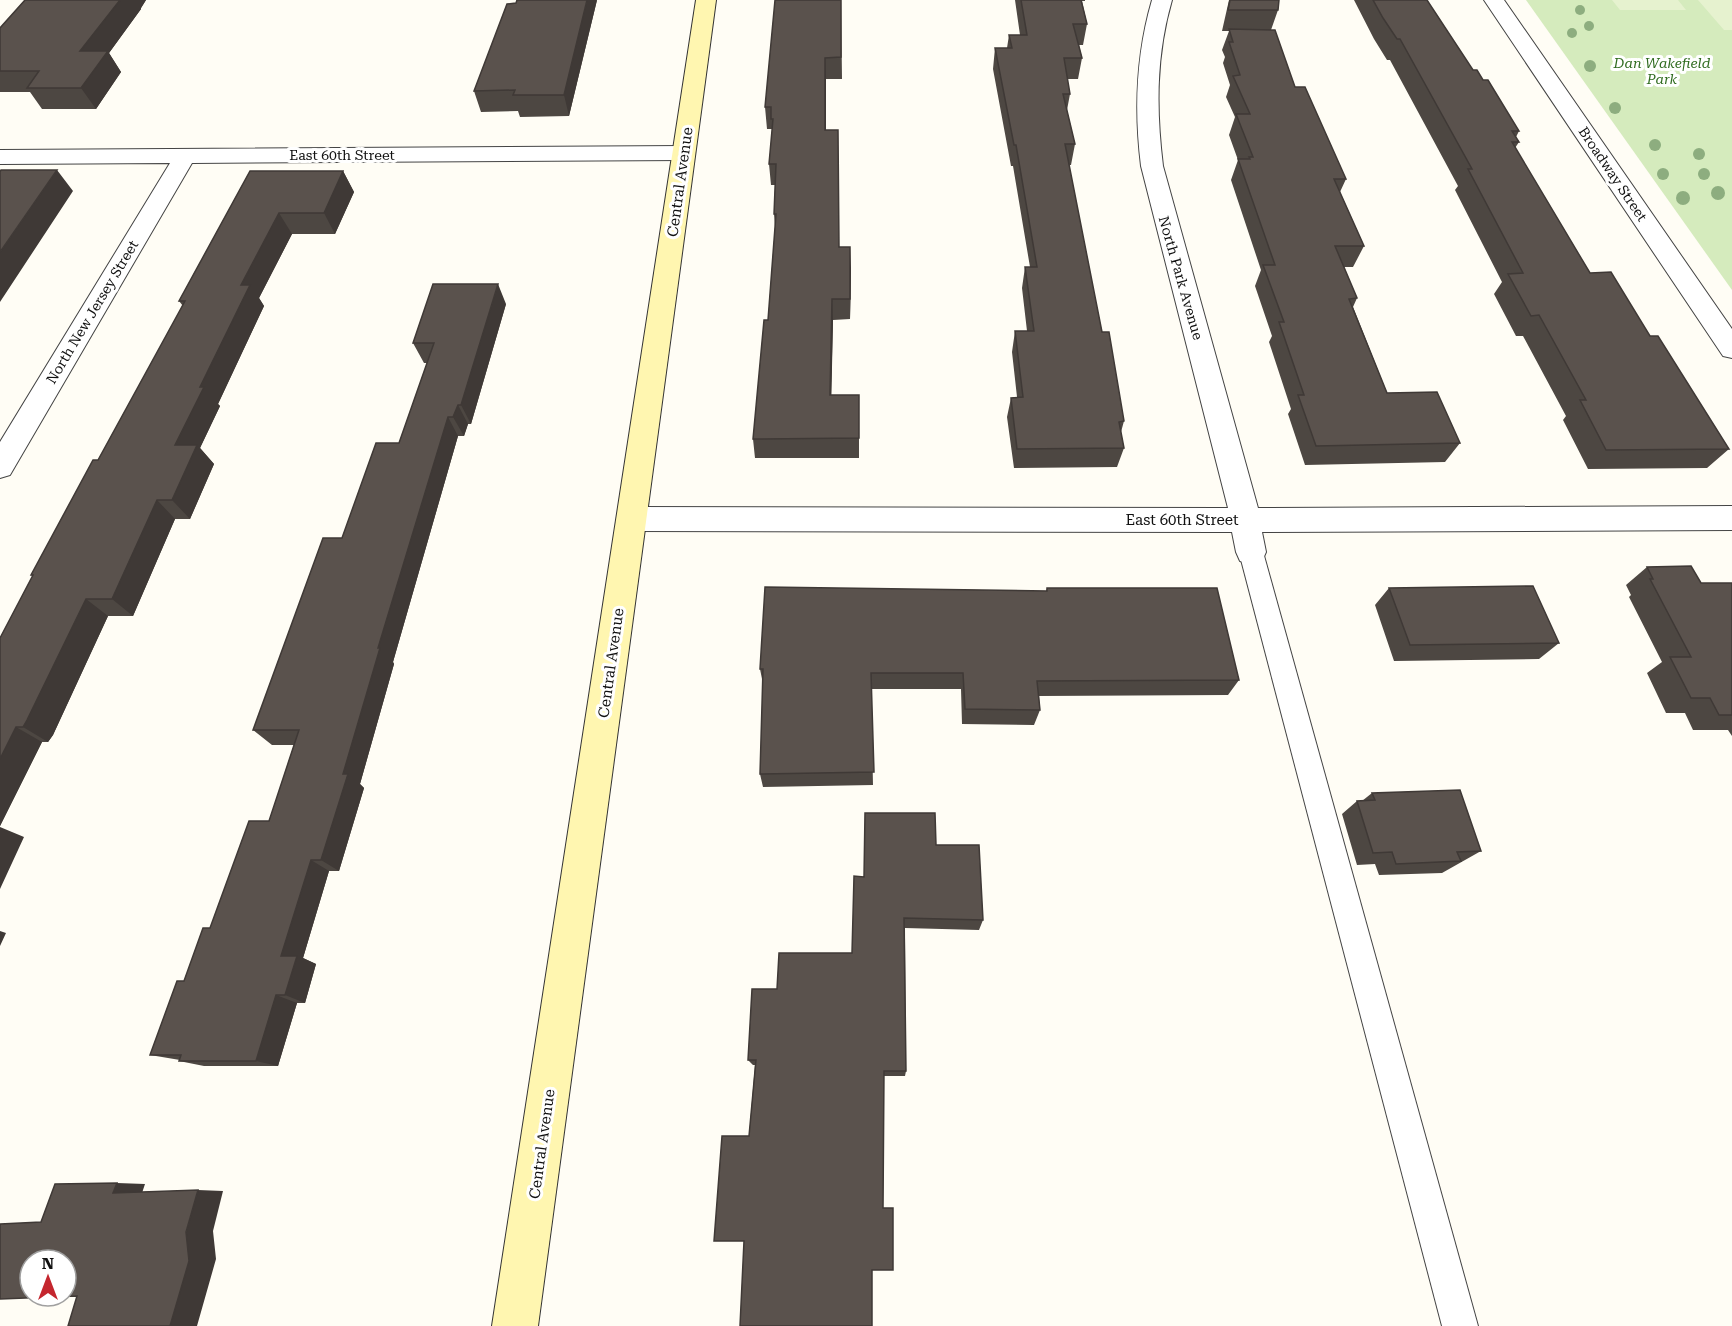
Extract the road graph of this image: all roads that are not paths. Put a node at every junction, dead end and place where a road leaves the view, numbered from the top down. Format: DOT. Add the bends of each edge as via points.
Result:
graph roads {
  1 [pos="706,0"];
  2 [pos="1162,0"];
  3 [pos="1494,0"];
  4 [pos="684,153"];
  5 [pos="185,156"];
  6 [pos="0,158"];
  7 [pos="1732,349"];
  8 [pos="0,467"];
  9 [pos="1732,518"];
  10 [pos="632,519"];
  11 [pos="1245,520"];
  12 [pos="1251,552"];
  13 [pos="515,1326"];
  14 [pos="1460,1326"];
  1 -- 4 [label="main road, Central Avenue"];
  2 -- 11 [label="street, North Park Avenue" via="1147,70 1146,111 1152,166"];
  3 -- 7 [label="street, Broadway Street"];
  4 -- 5 [label="street, East 60th Street"];
  4 -- 10 [label="main road, Central Avenue"];
  5 -- 6 [label="street, East 60th Street"];
  5 -- 8 [label="street, North New Jersey Street"];
  9 -- 11 [label="street, East 60th Street"];
  10 -- 11 [label="street, East 60th Street"];
  10 -- 13 [label="main road, Central Avenue"];
  11 -- 12 [label="street, North Park Avenue"];
  12 -- 14 [label="lane"];
}
